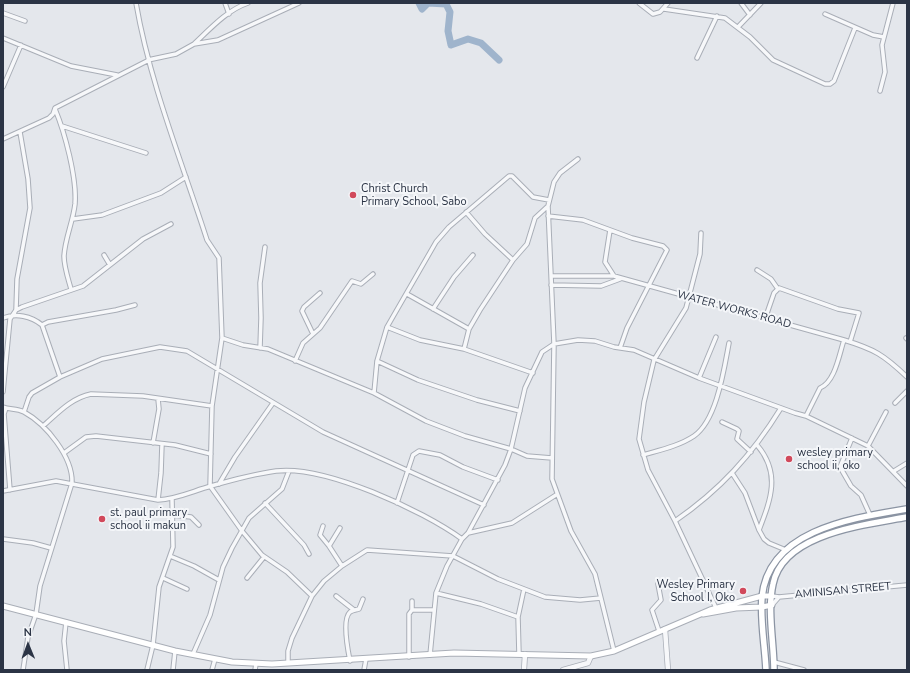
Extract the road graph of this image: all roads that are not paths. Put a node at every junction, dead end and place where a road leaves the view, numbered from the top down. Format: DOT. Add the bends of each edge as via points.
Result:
graph roads {
  1 [pos="138,3"];
  2 [pos="225,3"];
  3 [pos="248,3"];
  4 [pos="299,3"];
  5 [pos="639,3"];
  6 [pos="668,3"];
  7 [pos="741,3"];
  8 [pos="762,3"];
  9 [pos="893,3"];
  10 [pos="664,9"];
  11 [pos="3,12"];
  12 [pos="229,14"];
  13 [pos="825,14"];
  14 [pos="750,15"];
  15 [pos="717,16"];
  16 [pos="25,21"];
  17 [pos="738,28"];
  18 [pos="855,28"];
  19 [pos="884,37"];
  20 [pos="3,38"];
  21 [pos="194,44"];
  22 [pos="21,45"];
  23 [pos="697,58"];
  24 [pos="148,60"];
  25 [pos="118,75"];
  26 [pos="3,87"];
  27 [pos="880,91"];
  28 [pos="55,108"];
  29 [pos="62,126"];
  30 [pos="20,132"];
  31 [pos="3,139"];
  32 [pos="146,153"];
  33 [pos="578,159"];
  34 [pos="187,178"];
  35 [pos="549,200"];
  36 [pos="548,206"];
  37 [pos="466,212"];
  38 [pos="548,216"];
  39 [pos="73,219"];
  40 [pos="171,224"];
  41 [pos="610,230"];
  42 [pos="702,233"];
  43 [pos="265,247"];
  44 [pos="104,255"];
  45 [pos="473,255"];
  46 [pos="513,260"];
  47 [pos="110,265"];
  48 [pos="757,270"];
  49 [pos="373,274"];
  50 [pos="551,276"];
  51 [pos="614,276"];
  52 [pos="621,278"];
  53 [pos="551,285"];
  54 [pos="650,286"];
  55 [pos="71,289"];
  56 [pos="778,289"];
  57 [pos="320,292"];
  58 [pos="407,294"];
  59 [pos="687,298"];
  60 [pos="135,305"];
  61 [pos="433,309"];
  62 [pos="16,310"];
  63 [pos="12,315"];
  64 [pos="3,318"];
  65 [pos="765,319"];
  66 [pos="42,325"];
  67 [pos="387,327"];
  68 [pos="469,329"];
  69 [pos="313,334"];
  70 [pos="716,337"];
  71 [pos="222,338"];
  72 [pos="844,340"];
  73 [pos="850,342"];
  74 [pos="729,343"];
  75 [pos="554,344"];
  76 [pos="260,348"];
  77 [pos="620,348"];
  78 [pos="464,349"];
  79 [pos="654,360"];
  80 [pos="295,361"];
  81 [pos="378,361"];
  82 [pos="216,368"];
  83 [pos="533,373"];
  84 [pos="906,374"];
  85 [pos="60,377"];
  86 [pos="698,378"];
  87 [pos="720,386"];
  88 [pos="907,391"];
  89 [pos="3,392"];
  90 [pos="374,392"];
  91 [pos="158,399"];
  92 [pos="274,403"];
  93 [pos="895,403"];
  94 [pos="212,406"];
  95 [pos="4,408"];
  96 [pos="781,408"];
  97 [pos="520,411"];
  98 [pos="24,412"];
  99 [pos="886,412"];
  100 [pos="806,416"];
  101 [pos="722,422"];
  102 [pos="43,426"];
  103 [pos="852,438"];
  104 [pos="153,443"];
  105 [pos="162,444"];
  106 [pos="757,445"];
  107 [pos="868,446"];
  108 [pos="511,449"];
  109 [pos="751,452"];
  110 [pos="64,453"];
  111 [pos="211,454"];
  112 [pos="643,455"];
  113 [pos="552,458"];
  114 [pos="907,463"];
  115 [pos="408,470"];
  116 [pos="290,471"];
  117 [pos="894,471"];
  118 [pos="732,472"];
  119 [pos="498,480"];
  120 [pos="72,483"];
  121 [pos="219,484"];
  122 [pos="210,486"];
  123 [pos="907,486"];
  124 [pos="10,490"];
  125 [pos="3,491"];
  126 [pos="556,495"];
  127 [pos="172,499"];
  128 [pos="158,500"];
  129 [pos="266,503"];
  130 [pos="397,503"];
  131 [pos="484,505"];
  132 [pos="907,509"];
  133 [pos="173,515"];
  134 [pos="870,515"];
  135 [pos="907,517"];
  136 [pos="675,521"];
  137 [pos="200,525"];
  138 [pos="323,526"];
  139 [pos="340,528"];
  140 [pos="759,530"];
  141 [pos="242,531"];
  142 [pos="468,533"];
  143 [pos="3,539"];
  144 [pos="462,539"];
  145 [pos="329,546"];
  146 [pos="51,548"];
  147 [pos="786,550"];
  148 [pos="309,554"];
  149 [pos="170,556"];
  150 [pos="453,556"];
  151 [pos="264,557"];
  152 [pos="342,566"];
  153 [pos="162,578"];
  154 [pos="247,578"];
  155 [pos="219,580"];
  156 [pos="658,584"];
  157 [pos="907,585"];
  158 [pos="187,589"];
  159 [pos="524,589"];
  160 [pos="436,593"];
  161 [pos="312,596"];
  162 [pos="336,596"];
  163 [pos="762,596"];
  164 [pos="772,596"];
  165 [pos="779,597"];
  166 [pos="602,598"];
  167 [pos="363,600"];
  168 [pos="412,601"];
  169 [pos="772,605"];
  170 [pos="3,606"];
  171 [pos="762,607"];
  172 [pos="716,608"];
  173 [pos="354,610"];
  174 [pos="412,610"];
  175 [pos="434,610"];
  176 [pos="36,614"];
  177 [pos="702,614"];
  178 [pos="518,617"];
  179 [pos="66,622"];
  180 [pos="665,629"];
  181 [pos="659,632"];
  182 [pos="153,645"];
  183 [pos="175,650"];
  184 [pos="614,651"];
  185 [pos="194,654"];
  186 [pos="522,654"];
  187 [pos="430,655"];
  188 [pos="591,656"];
  189 [pos="409,657"];
  190 [pos="215,659"];
  191 [pos="366,659"];
  192 [pos="350,660"];
  193 [pos="774,662"];
  194 [pos="288,663"];
  195 [pos="256,664"];
  196 [pos="24,670"];
  197 [pos="67,670"];
  198 [pos="147,670"];
  199 [pos="173,670"];
  200 [pos="212,670"];
  201 [pos="255,670"];
  202 [pos="364,670"];
  203 [pos="524,670"];
  204 [pos="563,670"];
  205 [pos="668,670"];
  206 [pos="766,670"];
  207 [pos="774,670"];
  208 [pos="804,670"];
  1 -- 24 [label="street"];
  2 -- 12 [label="street"];
  3 -- 12 [label="street"];
  4 -- 21 [label="street" via="218,40"];
  5 -- 10 [label="street" via="653,14"];
  6 -- 10 [label="street"];
  7 -- 14 [label="street"];
  8 -- 14 [label="street"];
  9 -- 19 [label="street"];
  10 -- 15 [label="street"];
  11 -- 16 [label="street"];
  12 -- 21 [label="street" via="214,24"];
  13 -- 18 [label="street"];
  14 -- 17 [label="street"];
  15 -- 17 [label="street" via="725,18"];
  15 -- 23 [label="street"];
  17 -- 18 [label="street" via="773,60 824,84 834,81"];
  18 -- 19 [label="street"];
  19 -- 27 [label="street" via="882,53 885,72"];
  20 -- 22 [label="street"];
  21 -- 24 [label="street" via="176,54"];
  22 -- 25 [label="street" via="71,66"];
  22 -- 26 [label="street"];
  24 -- 25 [label="street"];
  24 -- 34 [label="street"];
  25 -- 28 [label="street"];
  28 -- 29 [label="street"];
  28 -- 30 [label="street" via="49,118"];
  29 -- 32 [label="street"];
  29 -- 39 [label="street" via="74,186"];
  30 -- 31 [label="street"];
  30 -- 62 [label="street" via="30,208 16,279"];
  33 -- 35 [label="street" via="560,173 554,182"];
  34 -- 39 [label="street" via="161,193 102,215"];
  34 -- 71 [label="street" via="207,240 219,258"];
  35 -- 36 [label="street"];
  35 -- 37 [label="street" via="533,197 509,176"];
  36 -- 38 [label="street"];
  36 -- 46 [label="street" via="535,218 527,244"];
  37 -- 46 [label="street"];
  37 -- 58 [label="street" via="436,242"];
  38 -- 41 [label="street" via="583,220"];
  38 -- 50 [label="street"];
  39 -- 55 [label="street" via="64,254"];
  40 -- 47 [label="street" via="143,239"];
  41 -- 51 [label="street" via="605,262"];
  41 -- 54 [label="street" via="666,248"];
  42 -- 59 [label="street" via="700,254"];
  43 -- 76 [label="street" via="260,283"];
  44 -- 47 [label="street"];
  45 -- 61 [label="street" via="454,277"];
  46 -- 68 [label="street"];
  47 -- 55 [label="street" via="83,286"];
  48 -- 56 [label="street" via="771,279"];
  49 -- 69 [label="street" via="361,284 352,281 320,328"];
  50 -- 51 [label="street, WATER WORKS ROAD"];
  50 -- 53 [label="street"];
  51 -- 52 [label="street, WATER WORKS ROAD"];
  52 -- 53 [label="street" via="601,286"];
  52 -- 54 [label="street, WATER WORKS ROAD"];
  53 -- 75 [label="street"];
  54 -- 59 [label="street, WATER WORKS ROAD"];
  54 -- 77 [label="street" via="627,328"];
  55 -- 62 [label="street"];
  56 -- 65 [label="street" via="774,293"];
  56 -- 73 [label="street" via="838,309 859,313"];
  57 -- 69 [label="street" via="302,311"];
  58 -- 61 [label="street"];
  58 -- 67 [label="street"];
  59 -- 65 [label="street, WATER WORKS ROAD"];
  59 -- 79 [label="street" via="686,308"];
  60 -- 66 [label="street"];
  61 -- 68 [label="street"];
  62 -- 63 [label="street"];
  63 -- 64 [label="street"];
  63 -- 66 [label="street"];
  63 -- 89 [label="street"];
  65 -- 72 [label="street, WATER WORKS ROAD"];
  66 -- 85 [label="street"];
  67 -- 78 [label="street" via="420,340"];
  67 -- 81 [label="street"];
  68 -- 78 [label="street"];
  69 -- 80 [label="street" via="303,343"];
  70 -- 86 [label="street"];
  71 -- 76 [label="street"];
  71 -- 82 [label="street"];
  72 -- 73 [label="street, WATER WORKS ROAD"];
  72 -- 100 [label="street" via="830,380 826,387 820,388"];
  73 -- 84 [label="street, WATER WORKS ROAD" via="884,356"];
  74 -- 87 [label="street"];
  75 -- 77 [label="street" via="578,340 595,341"];
  75 -- 83 [label="street" via="542,352"];
  75 -- 113 [label="street"];
  76 -- 80 [label="street"];
  77 -- 79 [label="street" via="634,350"];
  78 -- 83 [label="street"];
  79 -- 86 [label="street"];
  79 -- 112 [label="street" via="639,439"];
  80 -- 90 [label="street"];
  81 -- 90 [label="street"];
  81 -- 97 [label="street" via="418,380"];
  82 -- 85 [label="street" via="187,351 160,347 102,359"];
  82 -- 92 [label="street"];
  82 -- 94 [label="street"];
  83 -- 97 [label="street" via="525,388"];
  85 -- 98 [label="street" via="32,393"];
  86 -- 87 [label="street"];
  87 -- 96 [label="street"];
  87 -- 112 [label="street" via="714,408 695,436"];
  88 -- 93 [label="street"];
  90 -- 108 [label="street" via="426,421 465,436"];
  91 -- 94 [label="street"];
  91 -- 102 [label="street" via="103,394 83,396 70,403"];
  91 -- 104 [label="street" via="159,408"];
  92 -- 115 [label="street" via="323,432"];
  92 -- 121 [label="street"];
  94 -- 111 [label="street"];
  95 -- 98 [label="street"];
  95 -- 124 [label="street"];
  96 -- 100 [label="street"];
  96 -- 106 [label="street"];
  97 -- 108 [label="street"];
  98 -- 102 [label="street"];
  99 -- 107 [label="street"];
  100 -- 103 [label="street"];
  101 -- 109 [label="street" via="739,431 736,439"];
  102 -- 110 [label="street"];
  103 -- 107 [label="street"];
  103 -- 134 [label="street" via="840,467 851,486 868,506"];
  104 -- 105 [label="street"];
  104 -- 110 [label="street" via="91,436"];
  105 -- 111 [label="street"];
  105 -- 128 [label="street"];
  106 -- 109 [label="street"];
  106 -- 140 [label="street" via="766,454 772,487"];
  107 -- 117 [label="street"];
  108 -- 113 [label="street" via="531,457"];
  108 -- 119 [label="street"];
  109 -- 118 [label="street"];
  110 -- 120 [label="street" via="72,475"];
  111 -- 122 [label="street"];
  112 -- 136 [label="street" via="648,470"];
  113 -- 126 [label="street" via="552,479"];
  114 -- 117 [label="street"];
  115 -- 119 [label="street" via="413,455 419,451 427,451 440,454 463,467"];
  115 -- 130 [label="street"];
  115 -- 131 [label="street"];
  116 -- 121 [label="street" via="276,471"];
  116 -- 129 [label="street" via="282,489"];
  116 -- 130 [label="street" via="328,477"];
  117 -- 123 [label="street"];
  118 -- 136 [label="street" via="702,502"];
  118 -- 140 [label="street" via="745,493"];
  119 -- 131 [label="street"];
  120 -- 124 [label="street" via="56,481"];
  120 -- 128 [label="street"];
  120 -- 146 [label="street"];
  121 -- 122 [label="street"];
  122 -- 127 [label="street"];
  122 -- 141 [label="street"];
  124 -- 125 [label="street"];
  126 -- 142 [label="street" via="512,523"];
  126 -- 166 [label="street" via="570,531 595,574"];
  127 -- 128 [label="street"];
  127 -- 133 [label="street"];
  129 -- 141 [label="street" via="249,518"];
  129 -- 148 [label="street" via="304,544"];
  130 -- 144 [label="street" via="442,525"];
  131 -- 142 [label="street"];
  132 -- 134 [label="highway"];
  133 -- 137 [label="street" via="191,517"];
  133 -- 149 [label="street" via="174,537"];
  134 -- 147 [label="highway" via="806,534"];
  135 -- 164 [label="highway" via="859,526 810,541 791,554 782,565 774,581"];
  136 -- 172 [label="street"];
  138 -- 145 [label="street" via="320,535"];
  139 -- 145 [label="street"];
  140 -- 147 [label="street" via="769,543"];
  141 -- 151 [label="street"];
  141 -- 155 [label="street"];
  142 -- 144 [label="street"];
  143 -- 146 [label="street"];
  144 -- 150 [label="street"];
  145 -- 152 [label="street"];
  146 -- 176 [label="street" via="40,586"];
  147 -- 163 [label="highway" via="768,574"];
  149 -- 153 [label="street"];
  149 -- 155 [label="street"];
  150 -- 152 [label="street" via="373,549 361,552"];
  150 -- 159 [label="street"];
  150 -- 160 [label="street"];
  151 -- 154 [label="street"];
  151 -- 161 [label="street" via="287,572"];
  152 -- 161 [label="street" via="324,581"];
  153 -- 158 [label="street"];
  153 -- 182 [label="street"];
  155 -- 185 [label="street" via="210,615"];
  156 -- 181 [label="street" via="661,600 652,610"];
  157 -- 165 [label="street, AMINISAN STREET"];
  159 -- 166 [label="street" via="550,598"];
  159 -- 178 [label="street"];
  160 -- 175 [label="street"];
  160 -- 178 [label="street" via="481,604"];
  161 -- 194 [label="street" via="292,638"];
  162 -- 173 [label="street"];
  163 -- 164 [label="main road"];
  163 -- 171 [label="highway"];
  163 -- 172 [label="main road"];
  164 -- 165 [label="street, AMINISAN STREET"];
  164 -- 169 [label="highway"];
  165 -- 169 [label="street, AMINISAN STREET"];
  166 -- 184 [label="street"];
  167 -- 173 [label="street" via="359,609"];
  168 -- 174 [label="street"];
  169 -- 171 [label="main road"];
  169 -- 193 [label="highway"];
  170 -- 176 [label="main road"];
  171 -- 177 [label="main road" via="736,608"];
  171 -- 206 [label="highway"];
  172 -- 177 [label="main road"];
  173 -- 192 [label="street" via="348,615 347,620"];
  174 -- 175 [label="street"];
  174 -- 189 [label="street" via="409,614"];
  175 -- 187 [label="street"];
  176 -- 179 [label="main road"];
  176 -- 196 [label="street" via="28,637"];
  177 -- 180 [label="main road"];
  178 -- 186 [label="street"];
  179 -- 182 [label="main road"];
  179 -- 197 [label="street" via="64,641"];
  180 -- 181 [label="main road"];
  180 -- 205 [label="street"];
  181 -- 184 [label="main road"];
  182 -- 183 [label="main road"];
  182 -- 198 [label="street"];
  183 -- 185 [label="main road"];
  183 -- 199 [label="street"];
  184 -- 188 [label="main road"];
  185 -- 190 [label="main road"];
  186 -- 187 [label="main road"];
  186 -- 188 [label="main road"];
  186 -- 203 [label="street"];
  187 -- 189 [label="main road"];
  188 -- 204 [label="street" via="588,663"];
  189 -- 191 [label="main road"];
  190 -- 195 [label="main road"];
  190 -- 200 [label="street"];
  191 -- 192 [label="main road"];
  191 -- 202 [label="street"];
  192 -- 194 [label="main road"];
  193 -- 207 [label="highway"];
  193 -- 208 [label="street"];
  194 -- 195 [label="main road"];
  195 -- 201 [label="street"];
}
